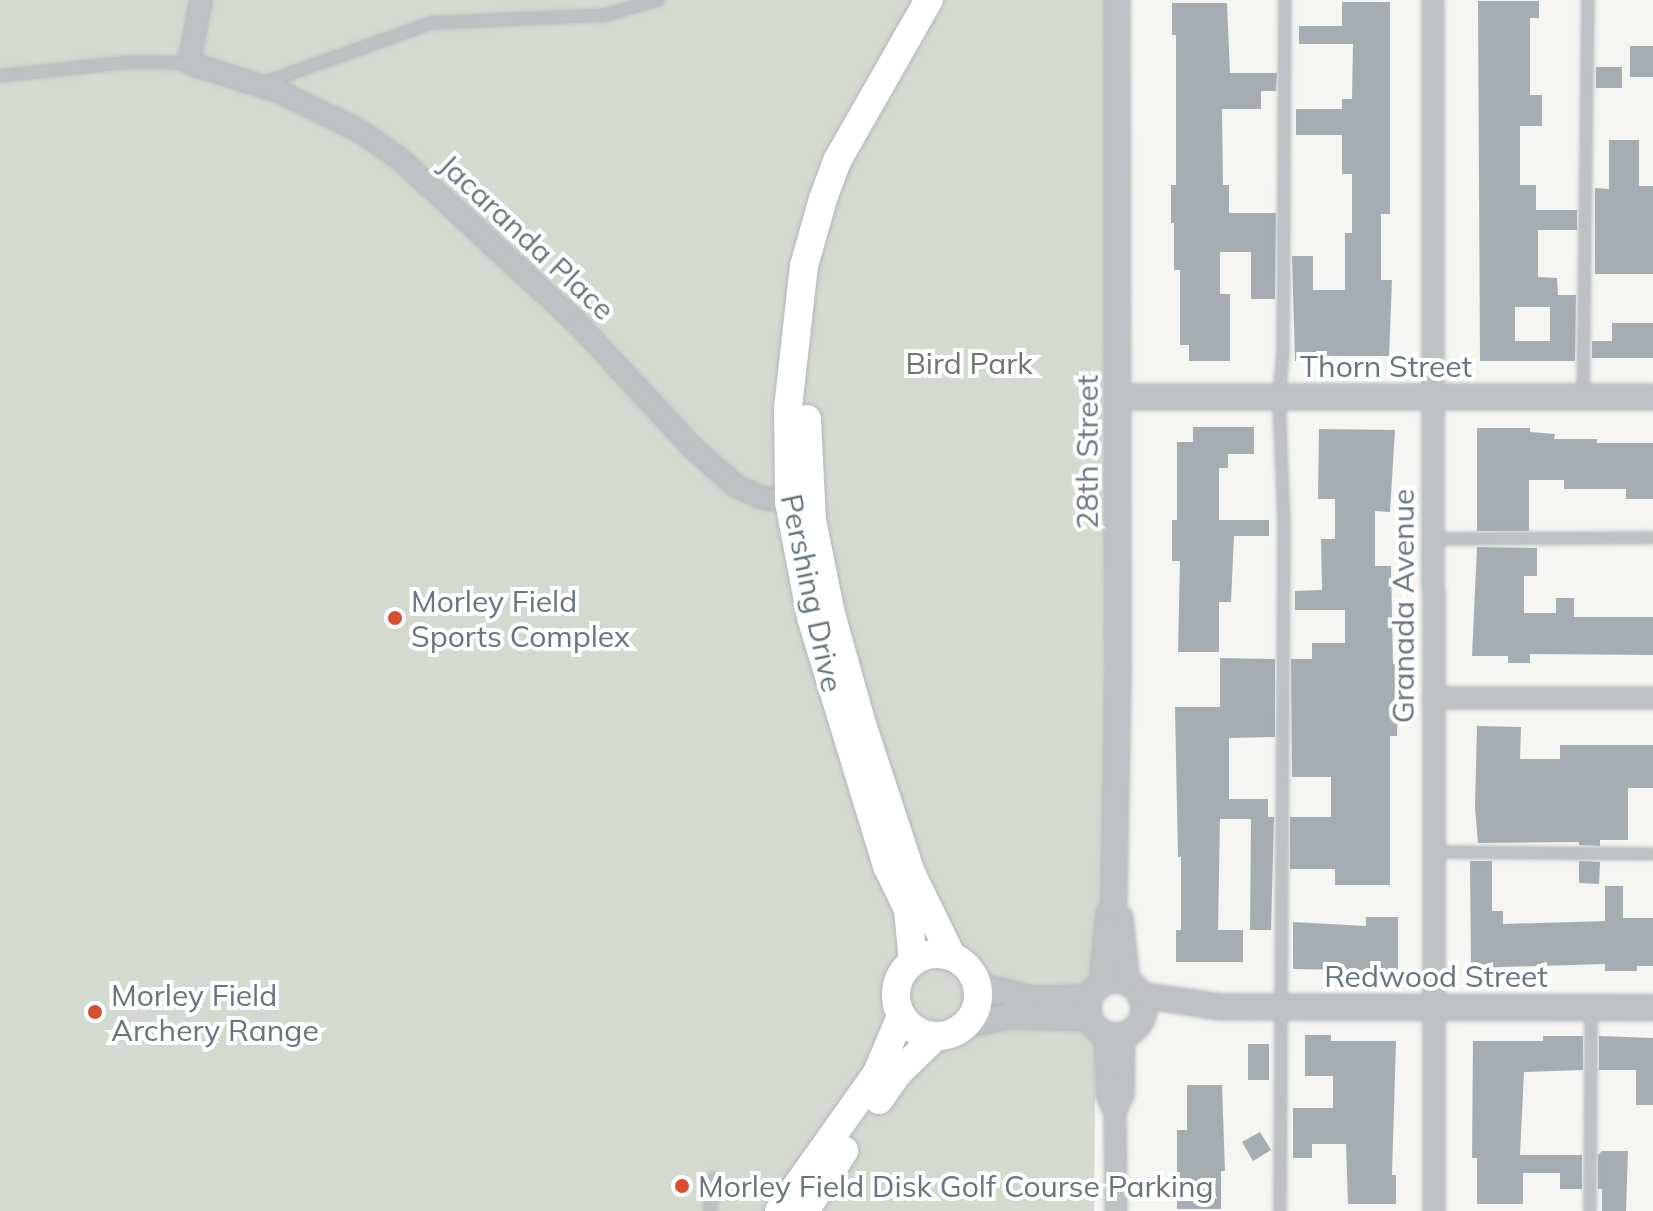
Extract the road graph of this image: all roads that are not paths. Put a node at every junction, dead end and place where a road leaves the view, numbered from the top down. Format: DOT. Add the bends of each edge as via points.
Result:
graph roads {
  1 [pos="201,0"];
  2 [pos="658,0"];
  3 [pos="929,0"];
  4 [pos="1117,0"];
  5 [pos="1285,0"];
  6 [pos="1433,0"];
  7 [pos="1588,0"];
  8 [pos="189,63"];
  9 [pos="0,76"];
  10 [pos="259,85"];
  11 [pos="857,128"];
  12 [pos="1119,397"];
  13 [pos="1433,397"];
  14 [pos="1653,397"];
  15 [pos="1583,398"];
  16 [pos="1279,399"];
  17 [pos="789,502"];
  18 [pos="1653,538"];
  19 [pos="1434,539"];
  20 [pos="1433,698"];
  21 [pos="1653,698"];
  22 [pos="862,724"];
  23 [pos="1435,852"];
  24 [pos="1653,854"];
  25 [pos="952,957"];
  26 [pos="913,962"];
  27 [pos="977,986"];
  28 [pos="1279,1007"];
  29 [pos="1115,1008"];
  30 [pos="1436,1008"];
  31 [pos="1591,1008"];
  32 [pos="1653,1008"];
  33 [pos="901,1016"];
  34 [pos="964,1025"];
  35 [pos="936,1036"];
  36 [pos="714,1178"];
  37 [pos="710,1211"];
  38 [pos="779,1211"];
  39 [pos="805,1211"];
  40 [pos="1116,1211"];
  41 [pos="1280,1211"];
  42 [pos="1434,1211"];
  43 [pos="1590,1211"];
  1 -- 8 [label="street"];
  2 -- 10 [label="lane" via="605,15 431,23"];
  3 -- 11 [label="main road, Pershing Drive"];
  4 -- 12 [label="street, 28th Street"];
  5 -- 16 [label="lane"];
  6 -- 13 [label="street, Granada Avenue"];
  7 -- 15 [label="lane"];
  8 -- 9 [label="lane" via="130,62"];
  8 -- 10 [label="street, Jacaranda Place"];
  10 -- 17 [label="street, Jacaranda Place" via="358,130 400,159 579,325 694,449 736,486"];
  11 -- 17 [label="main road, Pershing Drive" via="837,161 804,266 788,408"];
  11 -- 22 [label="main road, Pershing Drive" via="824,242 814,299 806,446 817,551"];
  12 -- 16 [label="street, Thorn Street"];
  12 -- 29 [label="street, 28th Street" via="1114,905 1109,914"];
  13 -- 15 [label="street, Thorn Street"];
  13 -- 16 [label="street, Thorn Street"];
  13 -- 19 [label="street, Granada Avenue"];
  14 -- 15 [label="street, Thorn Street"];
  16 -- 28 [label="lane" via="1284,539"];
  17 -- 22 [label="main road" via="801,516 821,614 843,687"];
  17 -- 26 [label="main road, Pershing Drive" via="811,617 887,866 908,909"];
  18 -- 19 [label="lane"];
  19 -- 20 [label="street, Granada Avenue"];
  20 -- 21 [label="street"];
  20 -- 23 [label="street, Granada Avenue"];
  22 -- 25 [label="main road, Pershing Drive" via="911,873"];
  23 -- 24 [label="lane"];
  23 -- 30 [label="street, Granada Avenue"];
  25 -- 26 [label="main road" via="932,954"];
  25 -- 27 [label="main road" via="968,968"];
  26 -- 33 [label="main road" via="898,981 896,1005"];
  27 -- 29 [label="street, Redwood Street" via="1032,999"];
  27 -- 34 [label="main road" via="976,1007"];
  28 -- 29 [label="street, Redwood Street" via="1220,1007 1203,1013"];
  28 -- 30 [label="street, Redwood Street"];
  28 -- 41 [label="lane"];
  29 -- 34 [label="street, Redwood Street"];
  29 -- 40 [label="street, 28th Street" via="1107,1095 1115,1112"];
  30 -- 31 [label="street, Redwood Street"];
  30 -- 42 [label="street, Granada Avenue"];
  31 -- 32 [label="street, Redwood Street"];
  31 -- 43 [label="lane"];
  33 -- 35 [label="main road" via="910,1027"];
  33 -- 38 [label="main road" via="877,1073"];
  34 -- 35 [label="main road"];
  35 -- 39 [label="main road" via="898,1073"];
  36 -- 37 [label="lane"];
}
